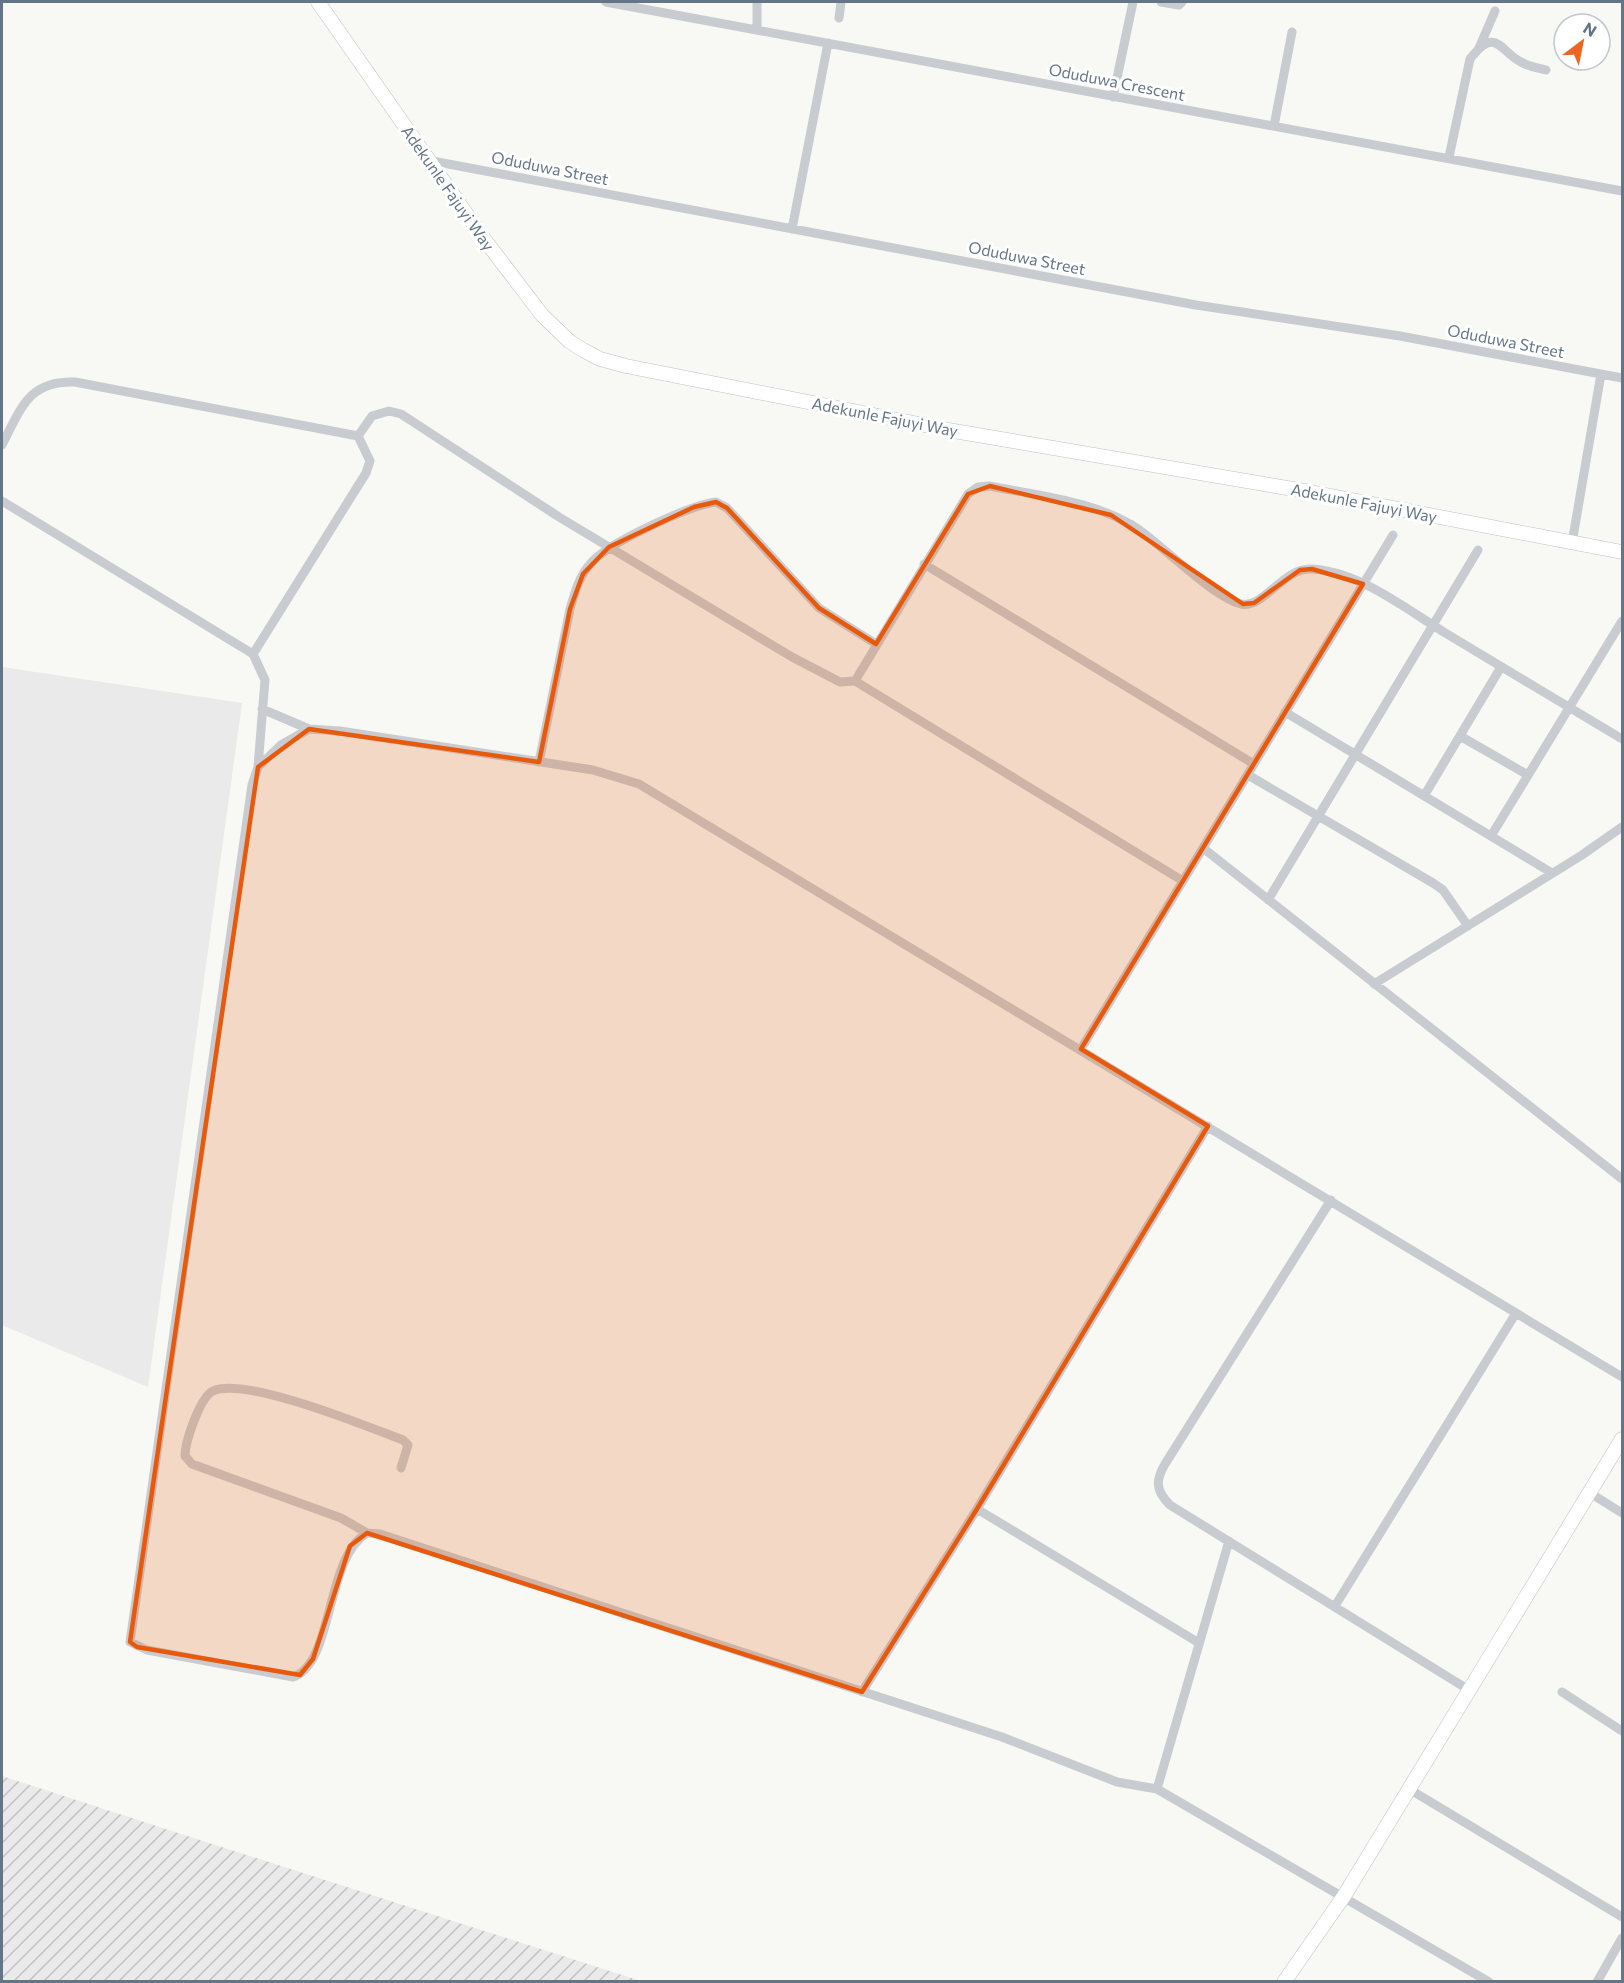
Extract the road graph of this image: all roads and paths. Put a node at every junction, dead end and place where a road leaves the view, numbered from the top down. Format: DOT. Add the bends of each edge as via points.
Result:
graph roads {
  1 [pos="318,2"];
  2 [pos="606,2"];
  3 [pos="757,2"];
  4 [pos="841,2"];
  5 [pos="1133,2"];
  6 [pos="1161,2"];
  7 [pos="1182,2"];
  8 [pos="1495,11"];
  9 [pos="839,18"];
  10 [pos="758,30"];
  11 [pos="1292,32"];
  12 [pos="828,43"];
  13 [pos="1479,48"];
  14 [pos="1546,70"];
  15 [pos="1113,97"];
  16 [pos="1274,126"];
  17 [pos="1449,157"];
  18 [pos="428,160"];
  19 [pos="1622,191"];
  20 [pos="792,229"];
  21 [pos="1601,374"];
  22 [pos="1623,378"];
  23 [pos="358,436"];
  24 [pos="2,445"];
  25 [pos="2,501"];
  26 [pos="1393,535"];
  27 [pos="1572,543"];
  28 [pos="609,547"];
  29 [pos="1478,550"];
  30 [pos="1623,552"];
  31 [pos="924,564"];
  32 [pos="1363,584"];
  33 [pos="1623,621"];
  34 [pos="1434,627"];
  35 [pos="876,644"];
  36 [pos="253,654"];
  37 [pos="1501,667"];
  38 [pos="855,681"];
  39 [pos="1570,708"];
  40 [pos="262,709"];
  41 [pos="1285,712"];
  42 [pos="309,729"];
  43 [pos="1460,736"];
  44 [pos="1623,739"];
  45 [pos="1356,755"];
  46 [pos="539,762"];
  47 [pos="1254,764"];
  48 [pos="258,767"];
  49 [pos="1248,775"];
  50 [pos="1528,775"];
  51 [pos="1424,796"];
  52 [pos="1321,815"];
  53 [pos="1623,827"];
  54 [pos="1491,836"];
  55 [pos="1203,848"];
  56 [pos="1552,873"];
  57 [pos="1183,881"];
  58 [pos="1268,900"];
  59 [pos="1468,926"];
  60 [pos="1374,984"];
  61 [pos="1081,1049"];
  62 [pos="1208,1126"];
  63 [pos="1623,1179"];
  64 [pos="1331,1200"];
  65 [pos="1516,1313"];
  66 [pos="1623,1377"];
  67 [pos="1623,1439"];
  68 [pos="401,1468"];
  69 [pos="1590,1493"];
  70 [pos="977,1509"];
  71 [pos="1623,1513"];
  72 [pos="367,1533"];
  73 [pos="1228,1541"];
  74 [pos="1335,1606"];
  75 [pos="1199,1643"];
  76 [pos="1469,1690"];
  77 [pos="862,1692"];
  78 [pos="1562,1692"];
  79 [pos="1623,1731"];
  80 [pos="1157,1789"];
  81 [pos="1409,1789"];
  82 [pos="1344,1896"];
  83 [pos="1623,1917"];
  84 [pos="1623,1938"];
  85 [pos="1284,1982"];
  86 [pos="1488,1982"];
  87 [pos="1597,1982"];
  1 -- 18 [label="street, Adekunle Fajuyi Way"];
  2 -- 10 [label="street, Oduduwa Crescent"];
  3 -- 10 [label="street"];
  4 -- 9 [label="street"];
  5 -- 15 [label="street"];
  6 -- 7 [label="street"];
  8 -- 13 [label="street"];
  10 -- 12 [label="street, Oduduwa Crescent"];
  11 -- 16 [label="street"];
  12 -- 15 [label="street, Oduduwa Crescent"];
  12 -- 20 [label="street"];
  13 -- 14 [label="street" via="1498,44 1522,63"];
  13 -- 17 [label="street" via="1470,59"];
  15 -- 16 [label="street, Oduduwa Crescent"];
  16 -- 17 [label="street, Oduduwa Crescent"];
  17 -- 19 [label="street, Oduduwa Crescent"];
  18 -- 20 [label="street, Oduduwa Street"];
  18 -- 27 [label="street, Adekunle Fajuyi Way" via="542,315 569,341 600,358 954,431 1299,490"];
  20 -- 21 [label="street, Oduduwa Street" via="1196,305 1400,336"];
  21 -- 22 [label="street, Oduduwa Street"];
  21 -- 27 [label="street"];
  23 -- 24 [label="street" via="75,381 54,381 32,395"];
  23 -- 28 [label="street" via="372,416 389,411 401,414"];
  23 -- 36 [label="street" via="370,462 366,473"];
  25 -- 36 [label="street"];
  26 -- 32 [label="street"];
  27 -- 30 [label="street, Adekunle Fajuyi Way"];
  28 -- 35 [label="street" via="694,507 716,502 744,525 819,608"];
  28 -- 38 [label="street" via="828,678"];
  28 -- 46 [label="street" via="592,562 575,588"];
  29 -- 34 [label="street"];
  31 -- 32 [label="street" via="968,494 978,487 990,486 1111,515 1137,529 1214,588 1242,604 1254,603 1300,570 1312,569"];
  31 -- 35 [label="street"];
  31 -- 47 [label="street"];
  32 -- 34 [label="street"];
  32 -- 41 [label="street"];
  33 -- 39 [label="street"];
  34 -- 37 [label="street"];
  34 -- 45 [label="street"];
  35 -- 38 [label="street"];
  36 -- 40 [label="street" via="265,680"];
  37 -- 39 [label="street"];
  37 -- 43 [label="street"];
  38 -- 57 [label="street"];
  39 -- 44 [label="street"];
  39 -- 50 [label="street"];
  40 -- 42 [label="street"];
  40 -- 48 [label="street"];
  41 -- 45 [label="street"];
  41 -- 47 [label="street"];
  42 -- 46 [label="street"];
  42 -- 48 [label="street" via="281,745"];
  43 -- 50 [label="street"];
  43 -- 51 [label="street"];
  45 -- 51 [label="street"];
  45 -- 52 [label="street"];
  46 -- 61 [label="street" via="593,770 639,784"];
  47 -- 49 [label="street"];
  48 -- 72 [label="street" via="252,785 130,1642 147,1650 293,1677 300,1675 313,1659 350,1546"];
  49 -- 52 [label="street"];
  49 -- 55 [label="street"];
  50 -- 54 [label="street"];
  51 -- 54 [label="street"];
  52 -- 58 [label="street"];
  52 -- 59 [label="street" via="1443,890"];
  53 -- 56 [label="street"];
  54 -- 56 [label="street"];
  55 -- 57 [label="street"];
  55 -- 58 [label="street"];
  56 -- 59 [label="street"];
  57 -- 61 [label="street"];
  58 -- 60 [label="street"];
  59 -- 60 [label="street"];
  60 -- 63 [label="street"];
  61 -- 62 [label="street"];
  62 -- 64 [label="street"];
  62 -- 70 [label="street"];
  64 -- 65 [label="street"];
  64 -- 73 [label="street" via="1159,1474 1157,1484 1165,1500"];
  65 -- 66 [label="street"];
  65 -- 74 [label="street"];
  67 -- 69 [label="street"];
  68 -- 72 [label="street" via="408,1445 403,1440 320,1408 271,1395 220,1388 204,1401 185,1446 185,1456 192,1464 341,1518"];
  69 -- 71 [label="street"];
  69 -- 76 [label="street"];
  70 -- 75 [label="street"];
  70 -- 77 [label="street"];
  72 -- 77 [label="street"];
  73 -- 74 [label="street"];
  73 -- 75 [label="street"];
  74 -- 76 [label="street"];
  75 -- 80 [label="street"];
  76 -- 81 [label="street"];
  77 -- 80 [label="street" via="1002,1737 1117,1782"];
  78 -- 79 [label="street"];
  80 -- 82 [label="street"];
  81 -- 82 [label="street"];
  81 -- 83 [label="street"];
  82 -- 85 [label="street"];
  82 -- 86 [label="street"];
  84 -- 87 [label="street"];
}
